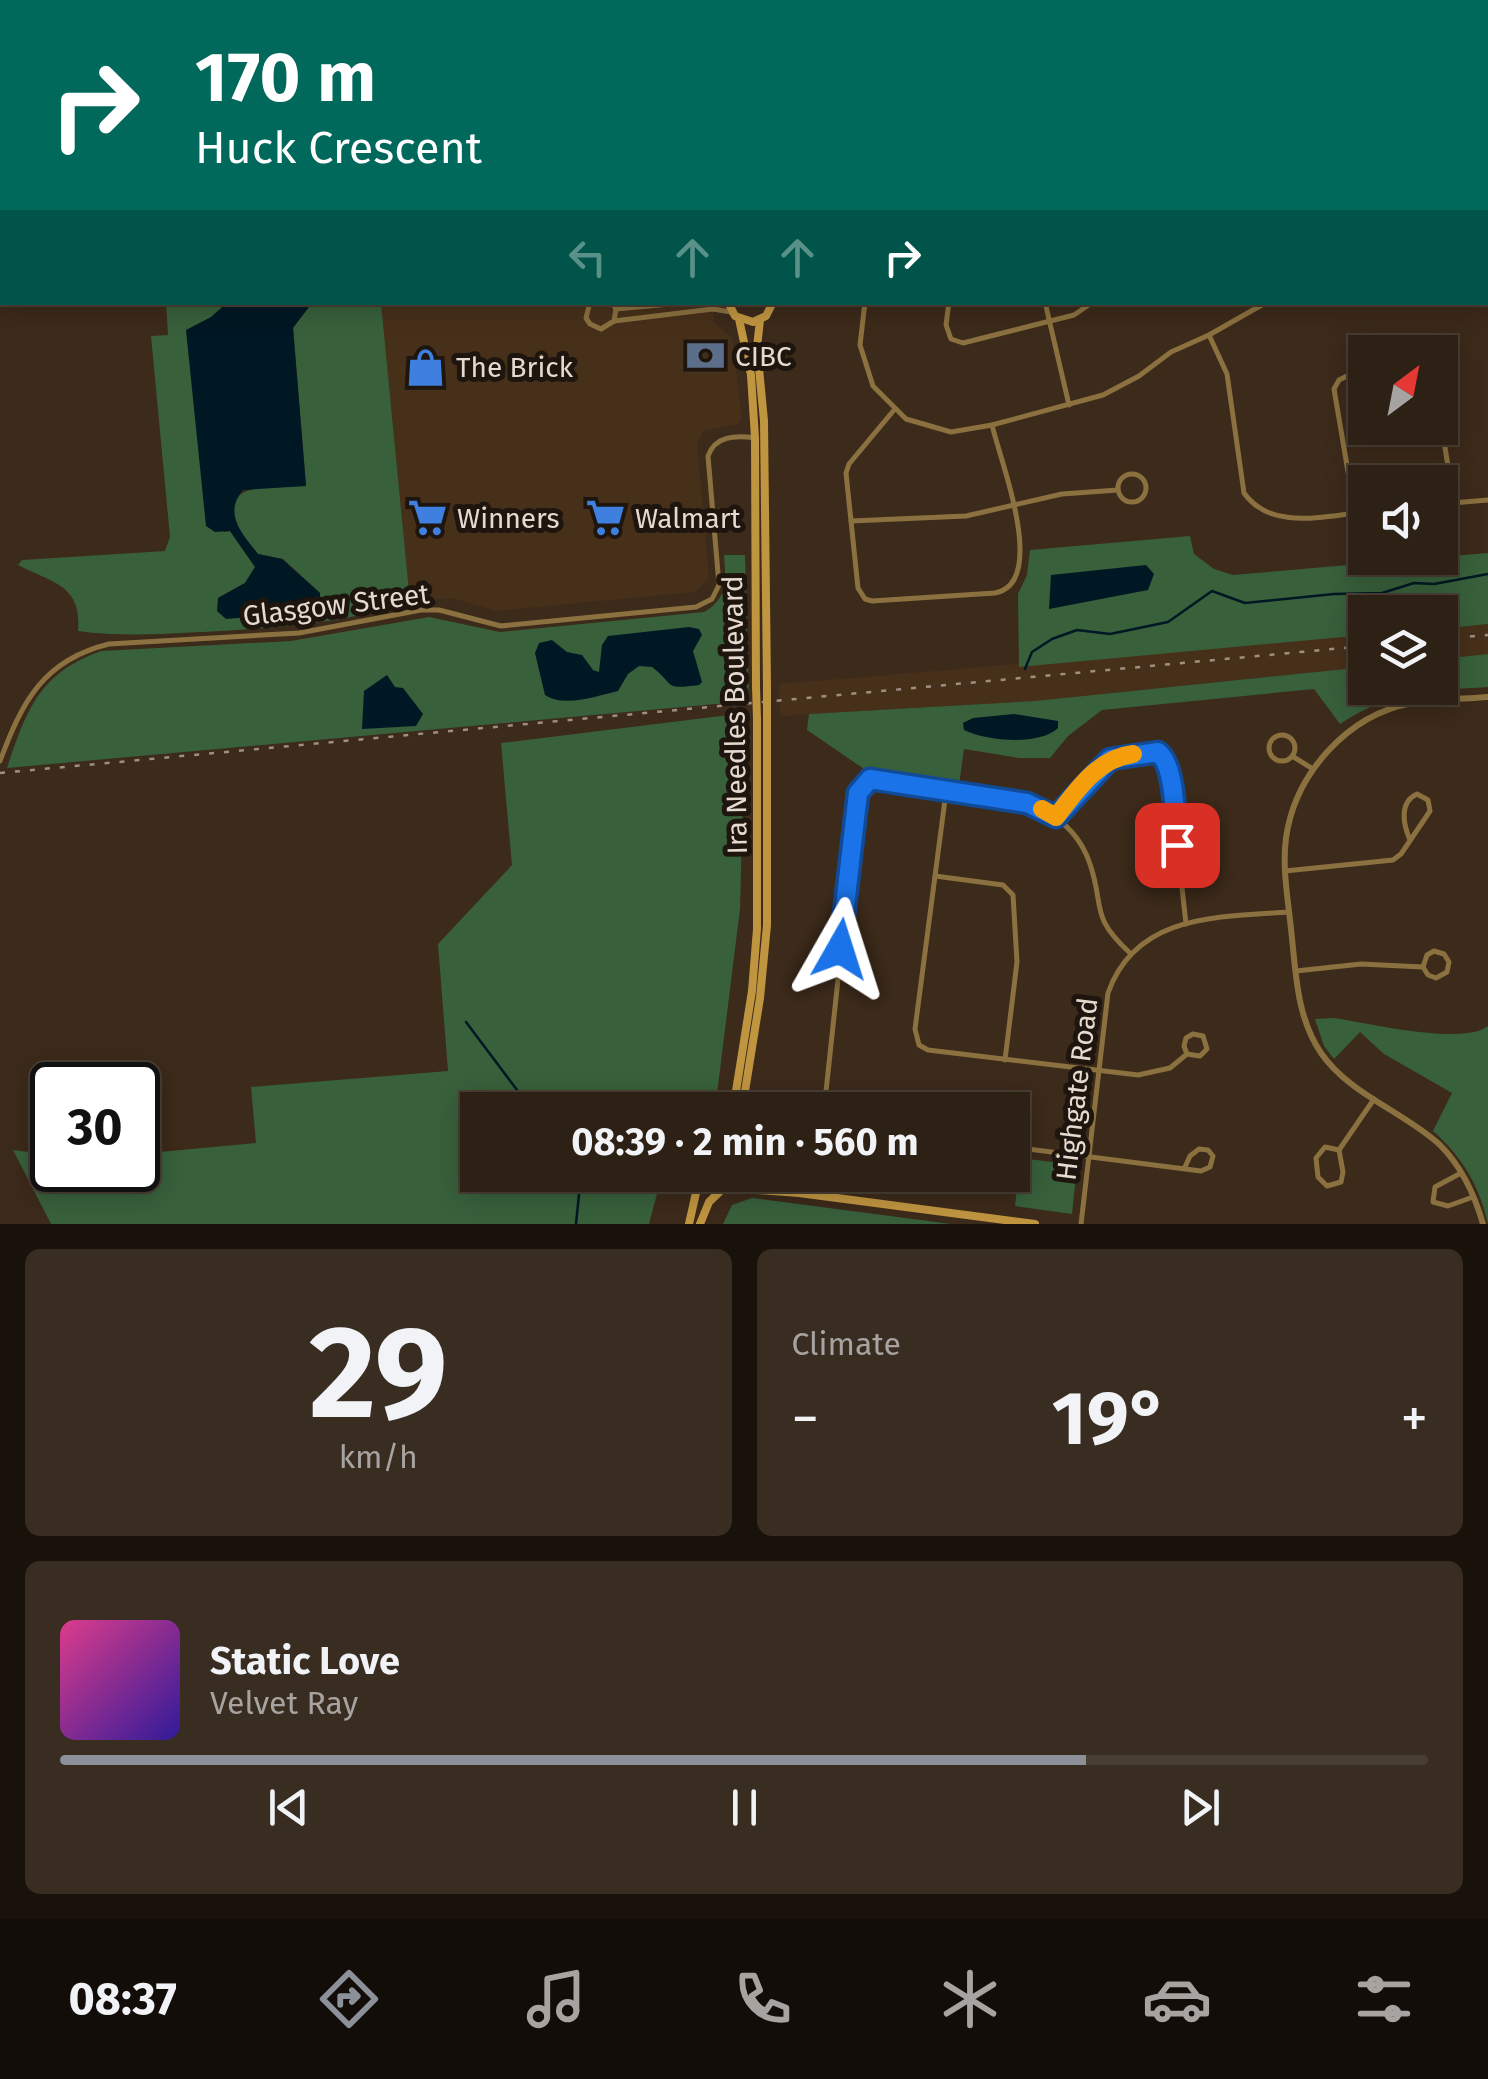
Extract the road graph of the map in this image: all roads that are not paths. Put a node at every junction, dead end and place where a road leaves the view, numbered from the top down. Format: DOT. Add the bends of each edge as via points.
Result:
graph roads {
  1 [pos="589,305"];
  2 [pos="772,305"];
  3 [pos="865,305"];
  4 [pos="949,305"];
  5 [pos="1046,305"];
  6 [pos="1089,305"];
  7 [pos="1263,305"];
  8 [pos="614,306"];
  9 [pos="733,311"];
  10 [pos="760,320"];
  11 [pos="614,321"];
  12 [pos="1050,322"];
  13 [pos="1209,336"];
  14 [pos="1348,376"];
  15 [pos="1070,405"];
  16 [pos="894,410"];
  17 [pos="992,425"];
  18 [pos="755,438"];
  19 [pos="1348,472"];
  20 [pos="1118,490"];
  21 [pos="1488,500"];
  22 [pos="1458,503"];
  23 [pos="1013,506"];
  24 [pos="1348,513"];
  25 [pos="850,520"];
  26 [pos="1488,697"];
  27 [pos="762,719"];
  28 [pos="1292,756"];
  29 [pos="0,762"];
  30 [pos="1313,769"];
  31 [pos="946,792"];
  32 [pos="1056,817"];
  33 [pos="1410,840"];
  34 [pos="1286,872"];
  35 [pos="935,876"];
  36 [pos="1289,912"];
  37 [pos="1186,924"];
  38 [pos="1130,953"];
  39 [pos="1423,967"];
  40 [pos="1296,971"];
  41 [pos="1187,1054"];
  42 [pos="1005,1060"];
  43 [pos="1098,1071"];
  44 [pos="736,1092"];
  45 [pos="745,1092"];
  46 [pos="826,1092"];
  47 [pos="1374,1099"];
  48 [pos="1030,1149"];
  49 [pos="1339,1150"];
  50 [pos="1088,1156"];
  51 [pos="1184,1167"];
  52 [pos="1461,1173"];
  53 [pos="696,1192"];
  54 [pos="720,1192"];
  55 [pos="789,1192"];
  56 [pos="799,1193"];
  57 [pos="1473,1197"];
  58 [pos="1477,1210"];
  59 [pos="689,1224"];
  60 [pos="700,1224"];
  61 [pos="1034,1224"];
  62 [pos="1081,1224"];
  63 [pos="1474,1224"];
  64 [pos="1483,1224"];
  1 -- 11 [label="street" via="590,324 603,328"];
  2 -- 10 [label="main road"];
  3 -- 16 [label="street" via="864,366"];
  4 -- 12 [label="street" via="948,333 963,343"];
  5 -- 12 [label="street"];
  6 -- 12 [label="street"];
  7 -- 13 [label="street"];
  8 -- 11 [label="street"];
  9 -- 10 [label="main road"];
  9 -- 11 [label="street"];
  9 -- 18 [label="main road, Ira Needles Boulevard" via="751,375"];
  10 -- 27 [label="main road, Ira Needles Boulevard, bridge" via="767,686"];
  12 -- 15 [label="street"];
  13 -- 15 [label="street" via="1171,352 1119,388"];
  13 -- 24 [label="street" via="1227,374 1244,493 1254,507 1276,518"];
  14 -- 19 [label="street" via="1334,389"];
  15 -- 17 [label="street"];
  16 -- 17 [label="street" via="920,426 951,432"];
  16 -- 25 [label="street" via="848,464"];
  17 -- 23 [label="street"];
  18 -- 27 [label="main road, Ira Needles Boulevard, bridge" via="756,688"];
  18 -- 29 [label="street, Glasgow Street" via="712,444 719,585 696,607 501,626 421,610 298,633 108,644 86,649 50,672 16,718"];
  20 -- 20 [label="street" via="1133,503 1145,495 1146,485 1130,474"];
  20 -- 23 [label="street"];
  21 -- 22 [label="street"];
  23 -- 25 [label="street" via="966,516"];
  23 -- 25 [label="street" via="1022,542 1016,579 995,593 865,599"];
  26 -- 30 [label="street" via="1389,710 1340,739"];
  27 -- 44 [label="main road, Ira Needles Boulevard" via="757,929"];
  27 -- 45 [label="main road, Ira Needles Boulevard" via="767,925"];
  28 -- 28 [label="street" via="1289,737 1271,741 1274,758"];
  28 -- 30 [label="street"];
  30 -- 34 [label="street" via="1290,820"];
  31 -- 32 [label="street" via="1027,803"];
  31 -- 35 [label="street"];
  31 -- 46 [label="street" via="875,778 858,793"];
  32 -- 37 [label="street" via="1110,759 1163,756"];
  32 -- 38 [label="street" via="1086,854 1104,925"];
  33 -- 33 [label="street" via="1430,811 1422,796 1411,796 1404,807"];
  33 -- 34 [label="street" via="1393,860"];
  34 -- 36 [label="street"];
  35 -- 42 [label="street" via="1003,885 1013,895 1017,962"];
  35 -- 42 [label="street" via="916,1040 928,1050"];
  36 -- 37 [label="street"];
  36 -- 40 [label="street"];
  37 -- 38 [label="street" via="1156,933"];
  38 -- 43 [label="street, Highgate Road" via="1108,993"];
  39 -- 39 [label="street" via="1441,977 1449,962 1434,951"];
  39 -- 40 [label="street"];
  40 -- 47 [label="street" via="1303,1018 1318,1048"];
  41 -- 41 [label="street" via="1204,1053 1203,1036 1186,1038"];
  41 -- 43 [label="street" via="1149,1074"];
  42 -- 43 [label="street"];
  43 -- 50 [label="street, Highgate Road"];
  47 -- 49 [label="street"];
  47 -- 52 [label="street" via="1439,1144"];
  48 -- 50 [label="street"];
  49 -- 49 [label="street" via="1325,1147 1316,1158 1326,1186 1340,1182"];
  50 -- 51 [label="street"];
  50 -- 62 [label="street, Highgate Road"];
  51 -- 51 [label="street" via="1206,1170 1212,1156 1199,1149"];
  52 -- 57 [label="street"];
  52 -- 57 [label="street" via="1435,1187 1432,1202 1448,1206"];
  53 -- 59 [label="main road"];
  54 -- 60 [label="main road"];
  55 -- 56 [label="main road"];
  56 -- 61 [label="main road"];
  57 -- 58 [label="street"];
  58 -- 63 [label="street"];
  58 -- 64 [label="street"];
}
